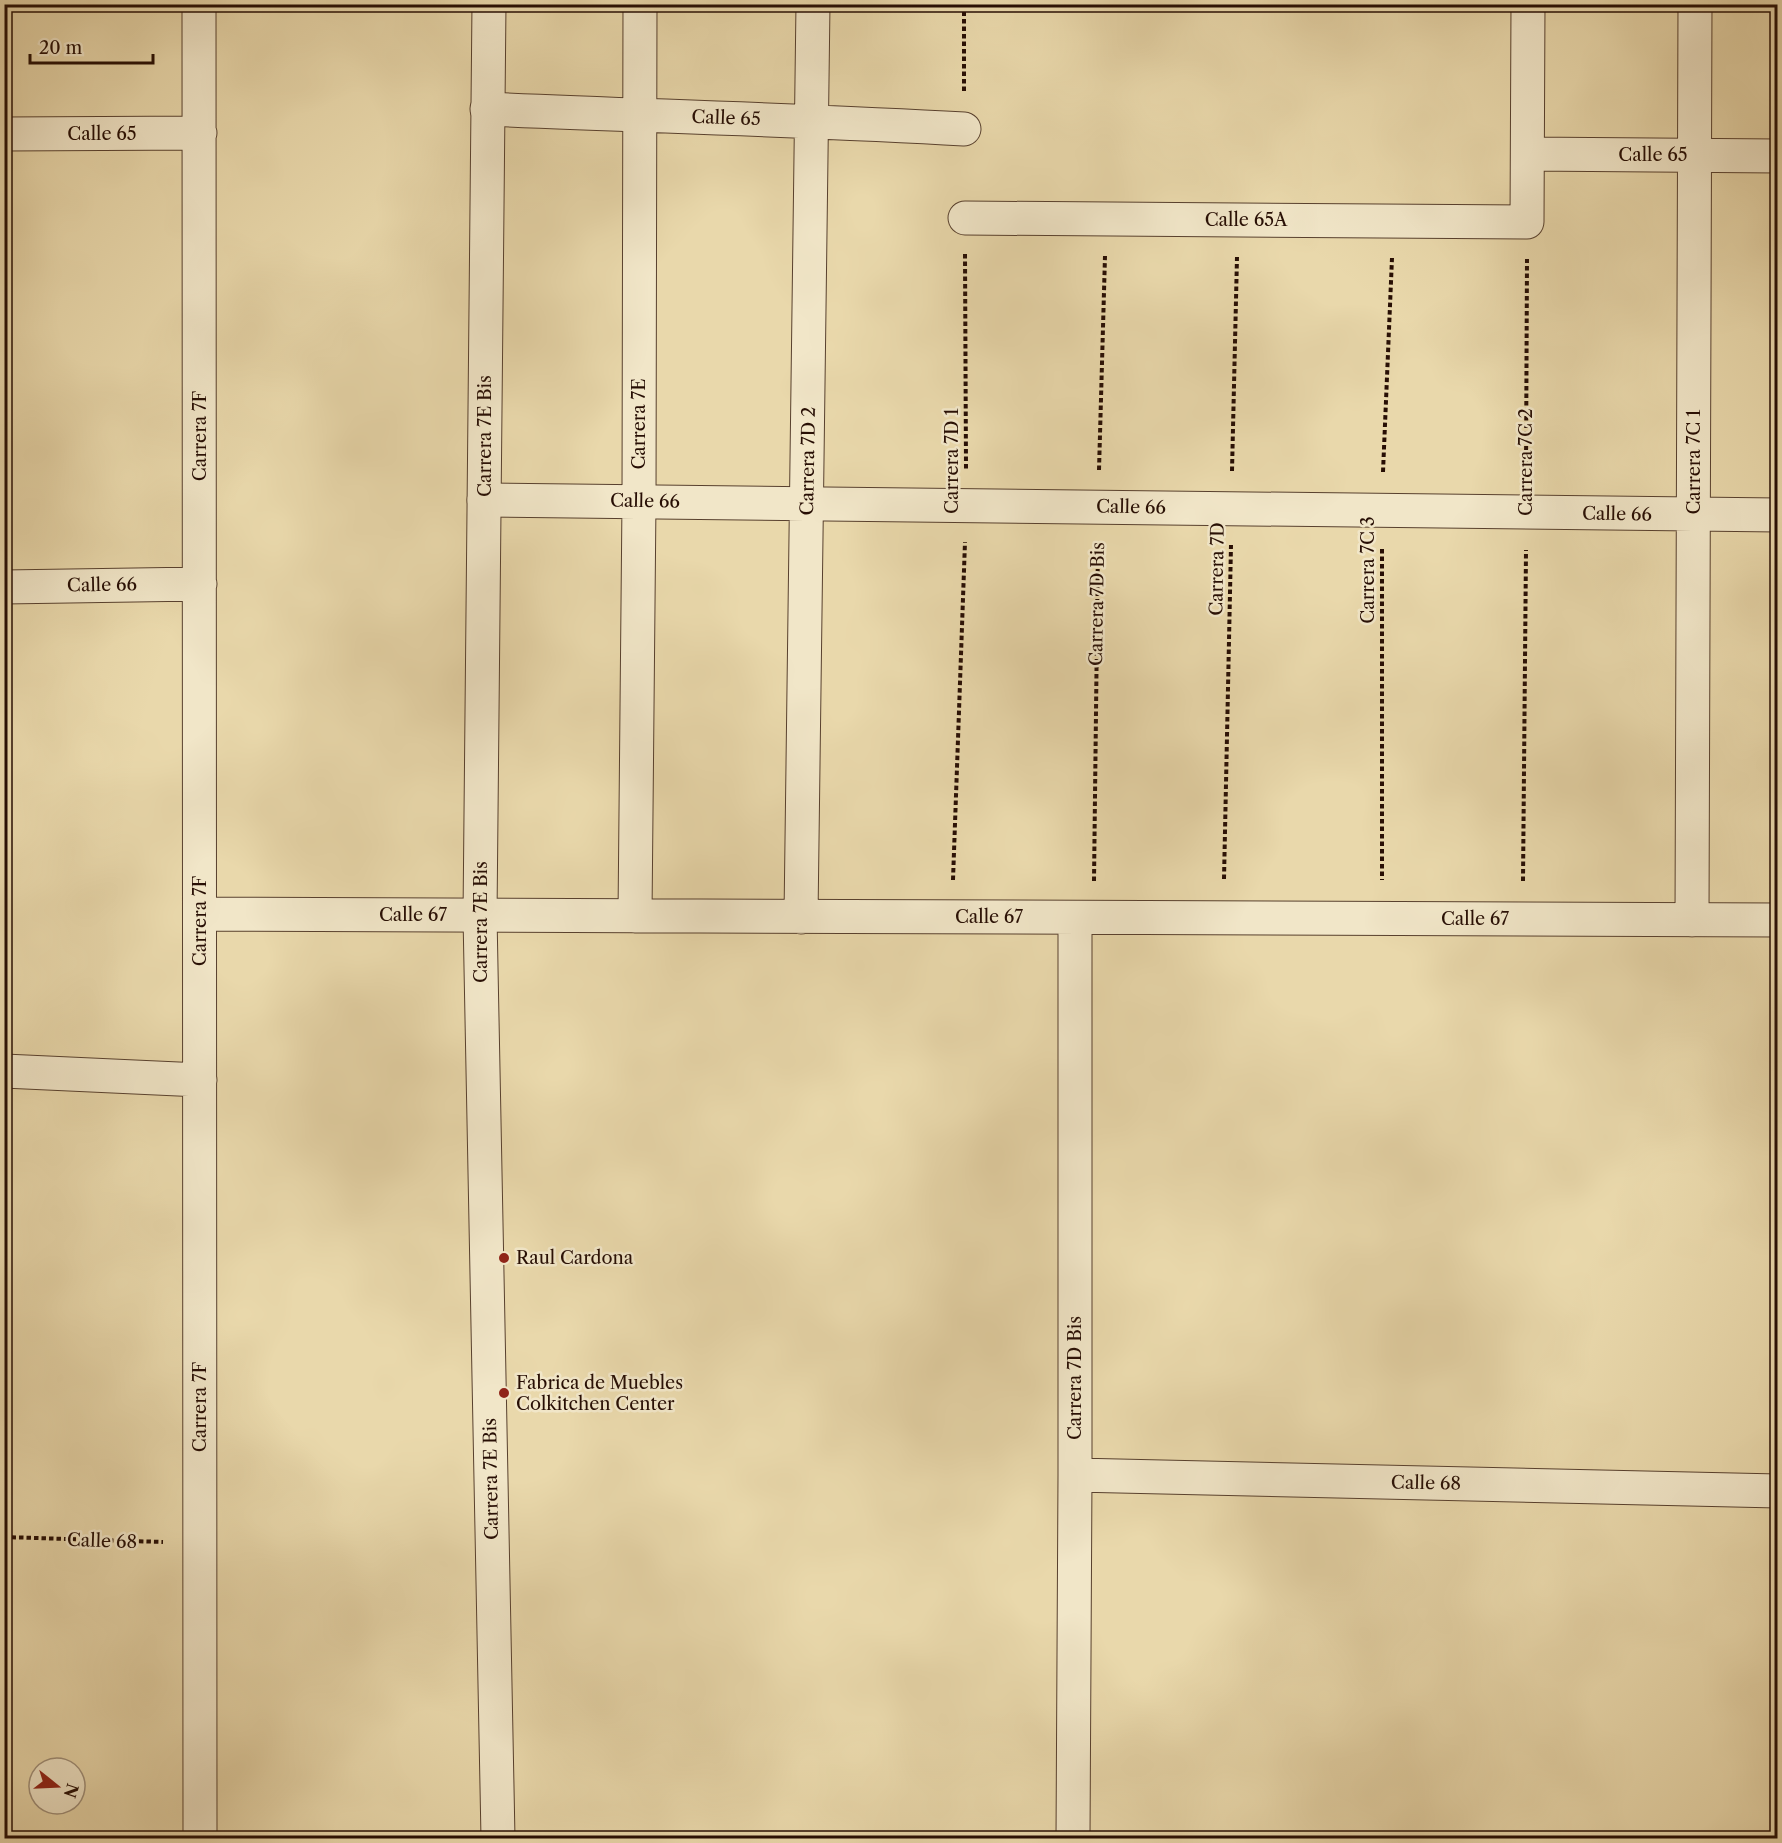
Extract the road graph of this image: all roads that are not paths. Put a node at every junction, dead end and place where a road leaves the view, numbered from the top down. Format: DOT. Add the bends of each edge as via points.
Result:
graph roads {
  1 [pos="199,4"];
  2 [pos="489,4"];
  3 [pos="639,4"];
  4 [pos="813,4"];
  5 [pos="1528,4"];
  6 [pos="1695,4"];
  7 [pos="488,109"];
  8 [pos="638,116"];
  9 [pos="812,120"];
  10 [pos="964,129"];
  11 [pos="200,133"];
  12 [pos="4,134"];
  13 [pos="1528,154"];
  14 [pos="1695,155"];
  15 [pos="1778,156"];
  16 [pos="965,218"];
  17 [pos="484,500"];
  18 [pos="639,501"];
  19 [pos="808,503"];
  20 [pos="1694,515"];
  21 [pos="1778,515"];
  22 [pos="200,584"];
  23 [pos="4,587"];
  24 [pos="200,914"];
  25 [pos="480,915"];
  26 [pos="636,916"];
  27 [pos="801,917"];
  28 [pos="1084,918"];
  29 [pos="1692,920"];
  30 [pos="1778,920"];
  31 [pos="4,1071"];
  32 [pos="200,1080"];
  33 [pos="1075,1474"];
  34 [pos="1778,1491"];
  35 [pos="200,1839"];
  36 [pos="498,1839"];
  37 [pos="1073,1839"];
  1 -- 11 [label="street, Carrera 7F"];
  2 -- 7 [label="street, Carrera 7E Bis"];
  3 -- 8 [label="street, Carrera 7E"];
  4 -- 9 [label="street, Carrera 7D 2"];
  5 -- 13 [label="street"];
  6 -- 14 [label="street, Carrera 7C 1"];
  7 -- 8 [label="street, Calle 65"];
  7 -- 17 [label="street, Carrera 7E Bis"];
  8 -- 9 [label="street, Calle 65"];
  8 -- 18 [label="street, Carrera 7E"];
  9 -- 10 [label="street, Calle 65"];
  9 -- 19 [label="street, Carrera 7D 2"];
  11 -- 12 [label="street, Calle 65"];
  11 -- 22 [label="street, Carrera 7F"];
  13 -- 14 [label="street, Calle 65"];
  13 -- 16 [label="street, Calle 65A" via="1527,222"];
  14 -- 15 [label="street, Calle 65"];
  14 -- 20 [label="street, Carrera 7C 1"];
  17 -- 18 [label="street, Calle 66"];
  17 -- 25 [label="street, Carrera 7E Bis"];
  18 -- 19 [label="street, Calle 66"];
  18 -- 26 [label="street, Carrera 7E"];
  19 -- 20 [label="street, Calle 66"];
  19 -- 27 [label="street, Carrera 7D 2"];
  20 -- 21 [label="street, Calle 66"];
  20 -- 29 [label="street, Carrera 7C 1"];
  22 -- 23 [label="street, Calle 66"];
  22 -- 24 [label="street, Carrera 7F"];
  24 -- 25 [label="street, Calle 67"];
  24 -- 32 [label="street, Carrera 7F"];
  25 -- 26 [label="street, Calle 67"];
  25 -- 36 [label="street, Carrera 7E Bis"];
  26 -- 27 [label="street, Calle 67"];
  27 -- 28 [label="street, Calle 67"];
  28 -- 29 [label="street, Calle 67"];
  28 -- 33 [label="street, Carrera 7D Bis"];
  29 -- 30 [label="street, Calle 67"];
  31 -- 32 [label="street"];
  32 -- 35 [label="street, Carrera 7F"];
  33 -- 34 [label="street, Calle 68"];
  33 -- 37 [label="street, Carrera 7D Bis"];
}
